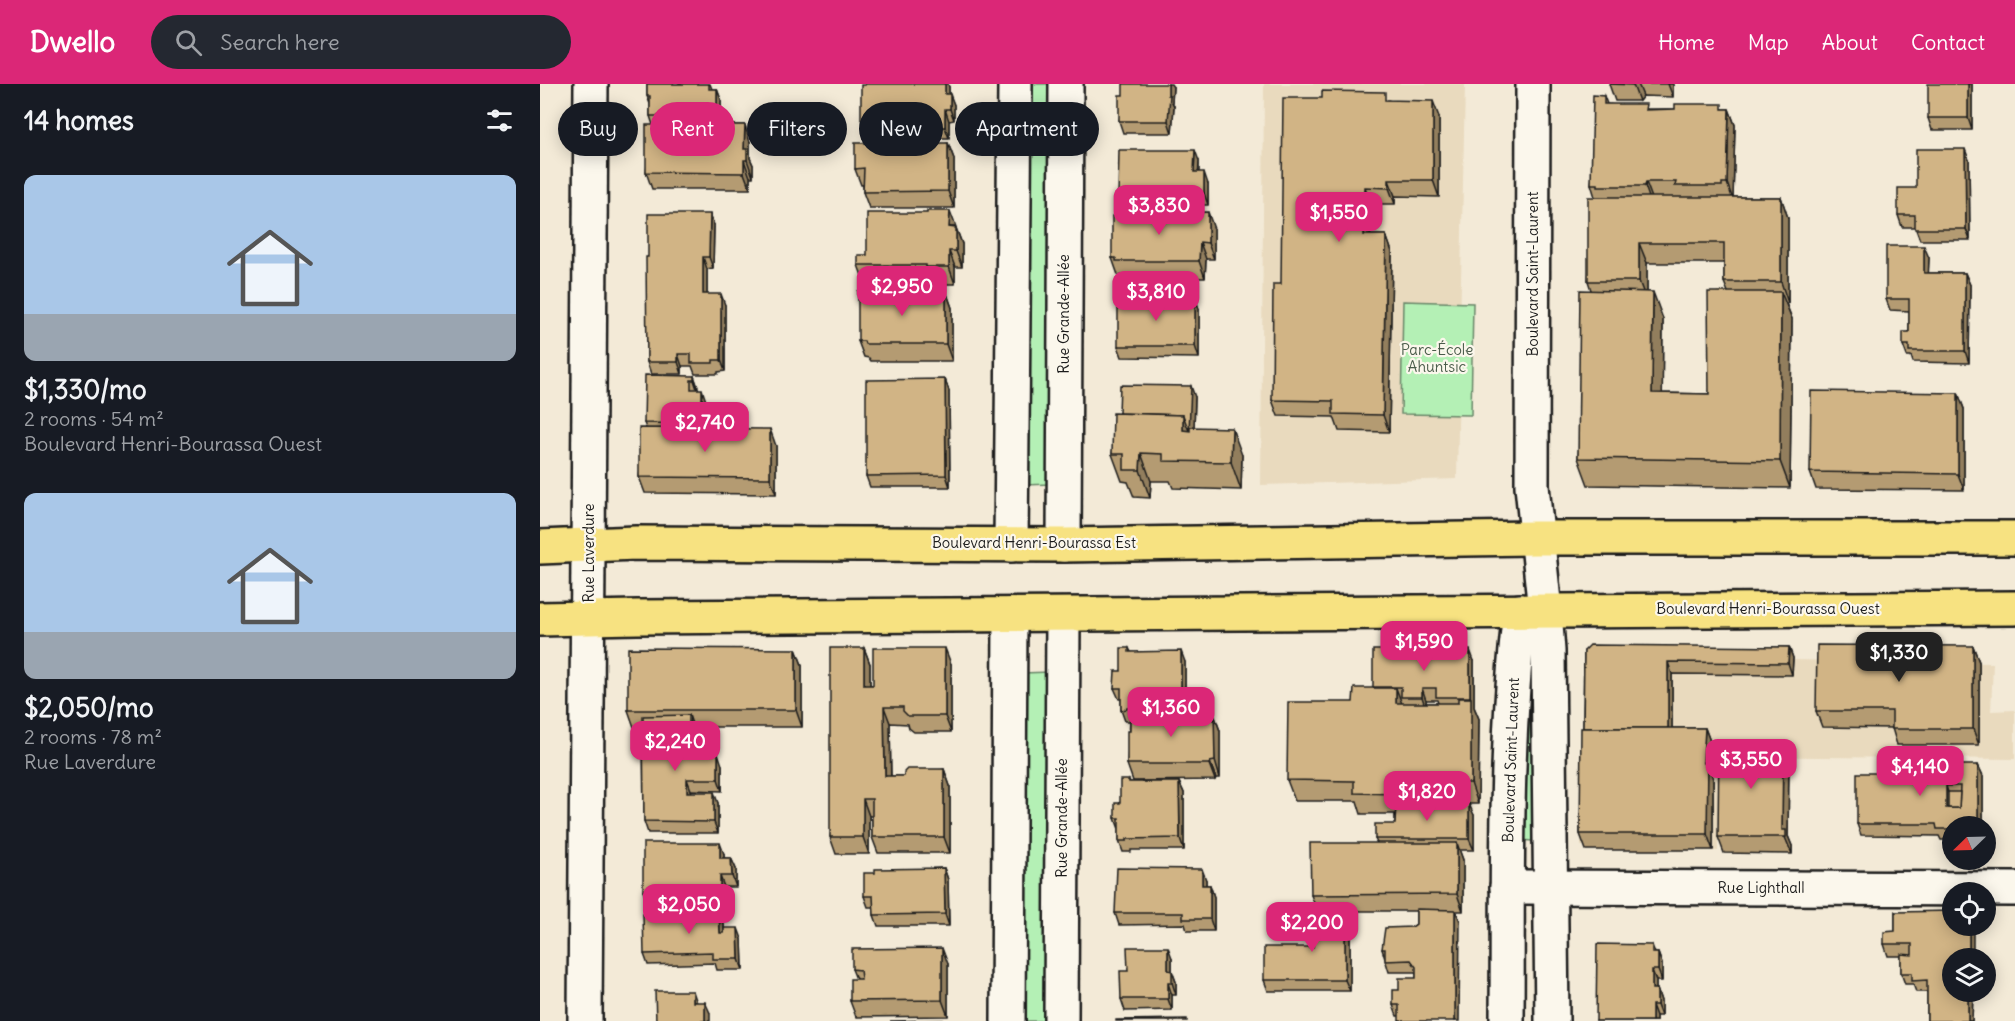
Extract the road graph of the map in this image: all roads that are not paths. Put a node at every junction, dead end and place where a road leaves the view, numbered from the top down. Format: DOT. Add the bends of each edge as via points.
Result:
graph roads {
  1 [pos="591,84"];
  2 [pos="1015,84"];
  3 [pos="1066,84"];
  4 [pos="1533,84"];
  5 [pos="1533,538"];
  6 [pos="2015,538"];
  7 [pos="1011,544"];
  8 [pos="588,545"];
  9 [pos="1064,545"];
  10 [pos="540,547"];
  11 [pos="2015,608"];
  12 [pos="1533,611"];
  13 [pos="1010,615"];
  14 [pos="1063,615"];
  15 [pos="589,618"];
  16 [pos="540,619"];
  17 [pos="1507,887"];
  18 [pos="1552,887"];
  19 [pos="2015,889"];
  20 [pos="585,1021"];
  21 [pos="1008,1021"];
  22 [pos="1061,1021"];
  23 [pos="1507,1021"];
  24 [pos="1552,1021"];
  1 -- 8 [label="street, Rue Laverdure"];
  2 -- 7 [label="street"];
  3 -- 9 [label="street, Rue Grande-Allée"];
  4 -- 5 [label="street, Boulevard Saint-Laurent"];
  5 -- 6 [label="main road"];
  5 -- 9 [label="main road, Boulevard Henri-Bourassa Est"];
  5 -- 12 [label="street, Boulevard Saint-Laurent"];
  7 -- 8 [label="main road, Boulevard Henri-Bourassa Est"];
  7 -- 9 [label="main road, Boulevard Henri-Bourassa Est"];
  8 -- 10 [label="main road, Boulevard Henri-Bourassa Est"];
  8 -- 15 [label="street, Rue Laverdure"];
  11 -- 12 [label="main road, Boulevard Henri-Bourassa Ouest"];
  12 -- 14 [label="main road"];
  12 -- 17 [label="street, Boulevard Saint-Laurent" via="1511,722"];
  12 -- 18 [label="street, Boulevard Saint-Laurent" via="1548,651"];
  13 -- 14 [label="main road"];
  13 -- 15 [label="main road"];
  13 -- 21 [label="street"];
  14 -- 22 [label="street, Rue Grande-Allée"];
  15 -- 16 [label="main road"];
  15 -- 20 [label="street, Rue Laverdure"];
  17 -- 18 [label="street, Rue Lighthall"];
  17 -- 23 [label="street, Boulevard Saint-Laurent"];
  18 -- 19 [label="street, Rue Lighthall"];
  18 -- 24 [label="street, Boulevard Saint-Laurent"];
}
